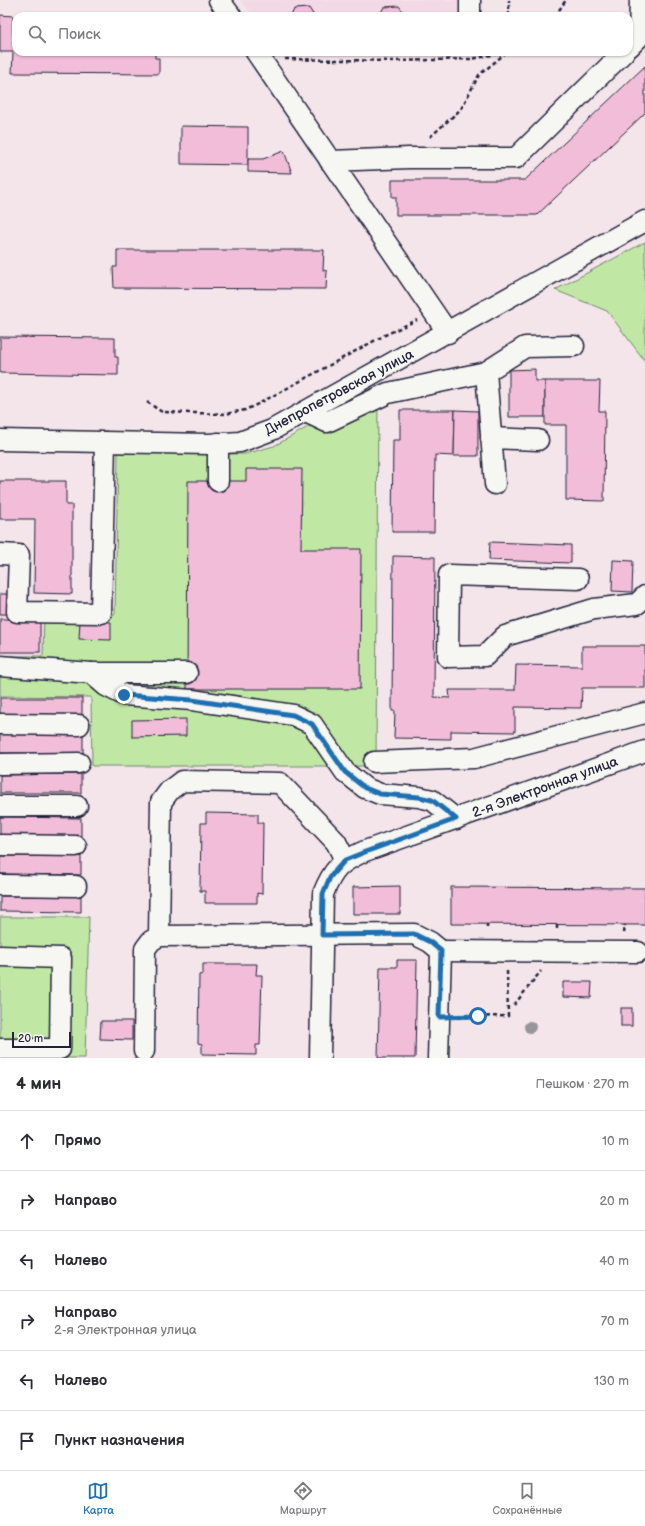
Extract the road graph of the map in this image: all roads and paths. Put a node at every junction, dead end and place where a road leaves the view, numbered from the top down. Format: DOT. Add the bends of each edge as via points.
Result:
graph roads {
  1 [pos="219,0"];
  2 [pos="470,0"];
  3 [pos="509,0"];
  4 [pos="566,0"];
  5 [pos="640,0"];
  6 [pos="228,12"];
  7 [pos="470,12"];
  8 [pos="509,12"];
  9 [pos="558,12"];
  10 [pos="633,44"];
  11 [pos="487,56"];
  12 [pos="503,56"];
  13 [pos="620,56"];
  14 [pos="261,59"];
  15 [pos="409,158"];
  16 [pos="330,161"];
  17 [pos="645,221"];
  18 [pos="434,313"];
  19 [pos="448,332"];
  20 [pos="574,346"];
  21 [pos="486,372"];
  22 [pos="147,402"];
  23 [pos="306,412"];
  24 [pos="491,438"];
  25 [pos="0,440"];
  26 [pos="538,440"];
  27 [pos="104,442"];
  28 [pos="218,443"];
  29 [pos="218,481"];
  30 [pos="495,484"];
  31 [pos="0,554"];
  32 [pos="578,579"];
  33 [pos="645,596"];
  34 [pos="0,666"];
  35 [pos="92,673"];
  36 [pos="187,673"];
  37 [pos="645,713"];
  38 [pos="0,724"];
  39 [pos="79,725"];
  40 [pos="645,752"];
  41 [pos="374,762"];
  42 [pos="79,763"];
  43 [pos="0,764"];
  44 [pos="0,806"];
  45 [pos="77,806"];
  46 [pos="456,819"];
  47 [pos="0,845"];
  48 [pos="76,846"];
  49 [pos="345,860"];
  50 [pos="0,885"];
  51 [pos="76,886"];
  52 [pos="322,935"];
  53 [pos="159,936"];
  54 [pos="441,951"];
  55 [pos="507,951"];
  56 [pos="557,951"];
  57 [pos="638,952"];
  58 [pos="0,956"];
  59 [pos="514,1005"];
  60 [pos="439,1017"];
  61 [pos="0,1049"];
  62 [pos="144,1051"];
  63 [pos="320,1058"];
  64 [pos="438,1058"];
  1 -- 6 [label="street"];
  2 -- 7 [label="street"];
  3 -- 8 [label="path"];
  4 -- 9 [label="path"];
  5 -- 10 [label="street" via="640,37"];
  11 -- 14 [label="path" via="471,59 395,61"];
  12 -- 15 [label="path" via="479,75 461,109"];
  13 -- 15 [label="street" via="516,158"];
  14 -- 16 [label="street"];
  15 -- 16 [label="street"];
  16 -- 18 [label="street"];
  17 -- 19 [label="street, Днепропетровская улица"];
  18 -- 19 [label="street"];
  18 -- 22 [label="path" via="385,335 245,410 225,414 162,412"];
  19 -- 23 [label="street, Днепропетровская улица"];
  20 -- 21 [label="street" via="524,347"];
  21 -- 23 [label="street" via="388,393 328,422"];
  21 -- 24 [label="street"];
  23 -- 28 [label="street, Днепропетровская улица" via="272,430 240,442"];
  24 -- 26 [label="street"];
  24 -- 30 [label="street"];
  25 -- 27 [label="street, Днепропетровская улица"];
  27 -- 28 [label="street, Днепропетровская улица"];
  27 -- 31 [label="street" via="101,613 18,612 19,555"];
  28 -- 29 [label="street"];
  32 -- 33 [label="street" via="448,575 448,657 486,656 505,636 594,608 637,604"];
  34 -- 35 [label="street"];
  35 -- 36 [label="street"];
  35 -- 46 [label="street" via="106,686 124,695 192,700 293,715 312,724 345,772 365,788 380,794 432,800"];
  37 -- 41 [label="street" via="474,758"];
  38 -- 39 [label="street"];
  40 -- 46 [label="street, 2-я Электронная улица"];
  42 -- 43 [label="street"];
  44 -- 45 [label="street"];
  46 -- 49 [label="street, 2-я Электронная улица"];
  47 -- 48 [label="street"];
  49 -- 52 [label="street, 2-я Электронная улица" via="330,877 323,894"];
  49 -- 53 [label="street" via="336,842 280,783 182,781 170,790 161,802"];
  50 -- 51 [label="street"];
  52 -- 53 [label="street"];
  52 -- 54 [label="street" via="414,934"];
  52 -- 63 [label="street, 2-я Электронная улица"];
  53 -- 62 [label="street" via="145,949"];
  54 -- 55 [label="street"];
  54 -- 60 [label="street"];
  55 -- 56 [label="street"];
  55 -- 60 [label="path" via="508,1016"];
  56 -- 57 [label="street"];
  56 -- 59 [label="path"];
  58 -- 61 [label="street" via="61,958 60,1049"];
  60 -- 64 [label="street"];
}
